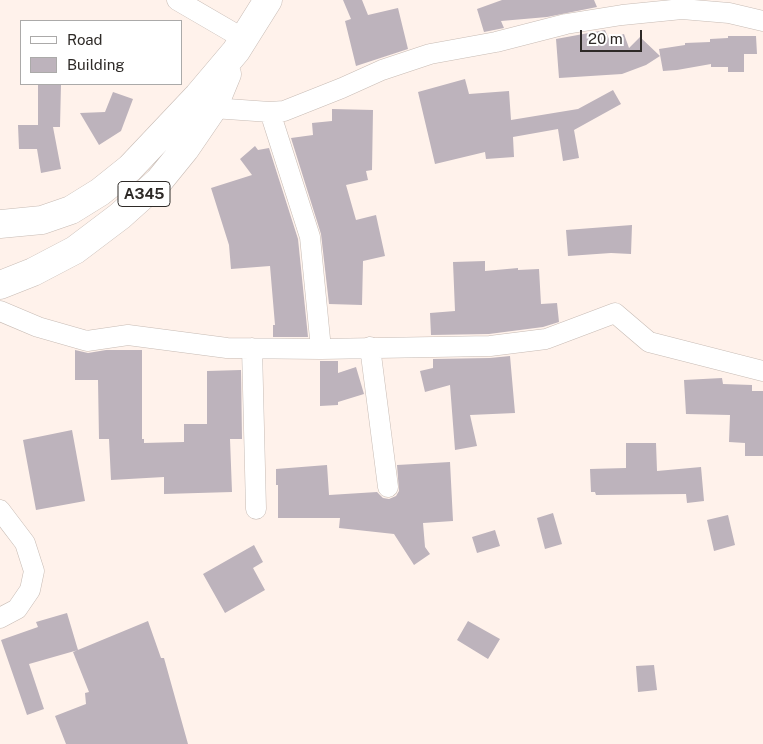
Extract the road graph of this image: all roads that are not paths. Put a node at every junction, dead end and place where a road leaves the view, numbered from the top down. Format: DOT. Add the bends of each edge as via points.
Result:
graph roads {
  1 [pos="177,0"];
  2 [pos="268,0"];
  3 [pos="621,7"];
  4 [pos="763,22"];
  5 [pos="240,45"];
  6 [pos="213,108"];
  7 [pos="270,112"];
  8 [pos="0,224"];
  9 [pos="0,285"];
  10 [pos="0,311"];
  11 [pos="370,347"];
  12 [pos="252,348"];
  13 [pos="321,349"];
  14 [pos="763,370"];
  15 [pos="388,487"];
  16 [pos="256,509"];
  17 [pos="0,510"];
  18 [pos="0,618"];
  1 -- 5 [label="street"];
  2 -- 5 [label="highway, A345"];
  3 -- 4 [label="street" via="729,13"];
  3 -- 7 [label="street" via="496,42 430,54 382,70 284,111"];
  5 -- 6 [label="highway, A345"];
  5 -- 8 [label="highway, A345" via="165,132 130,168 100,192 71,210 42,220"];
  6 -- 7 [label="street"];
  6 -- 9 [label="highway, A345" via="159,181 120,216 76,250"];
  7 -- 13 [label="street" via="310,237"];
  10 -- 12 [label="street" via="87,341 128,336"];
  11 -- 13 [label="street"];
  11 -- 14 [label="street" via="490,346 546,338 615,313 648,342"];
  11 -- 15 [label="street"];
  12 -- 13 [label="street"];
  12 -- 16 [label="street"];
  17 -- 18 [label="street" via="25,543 34,571 30,590 17,609"];
}
